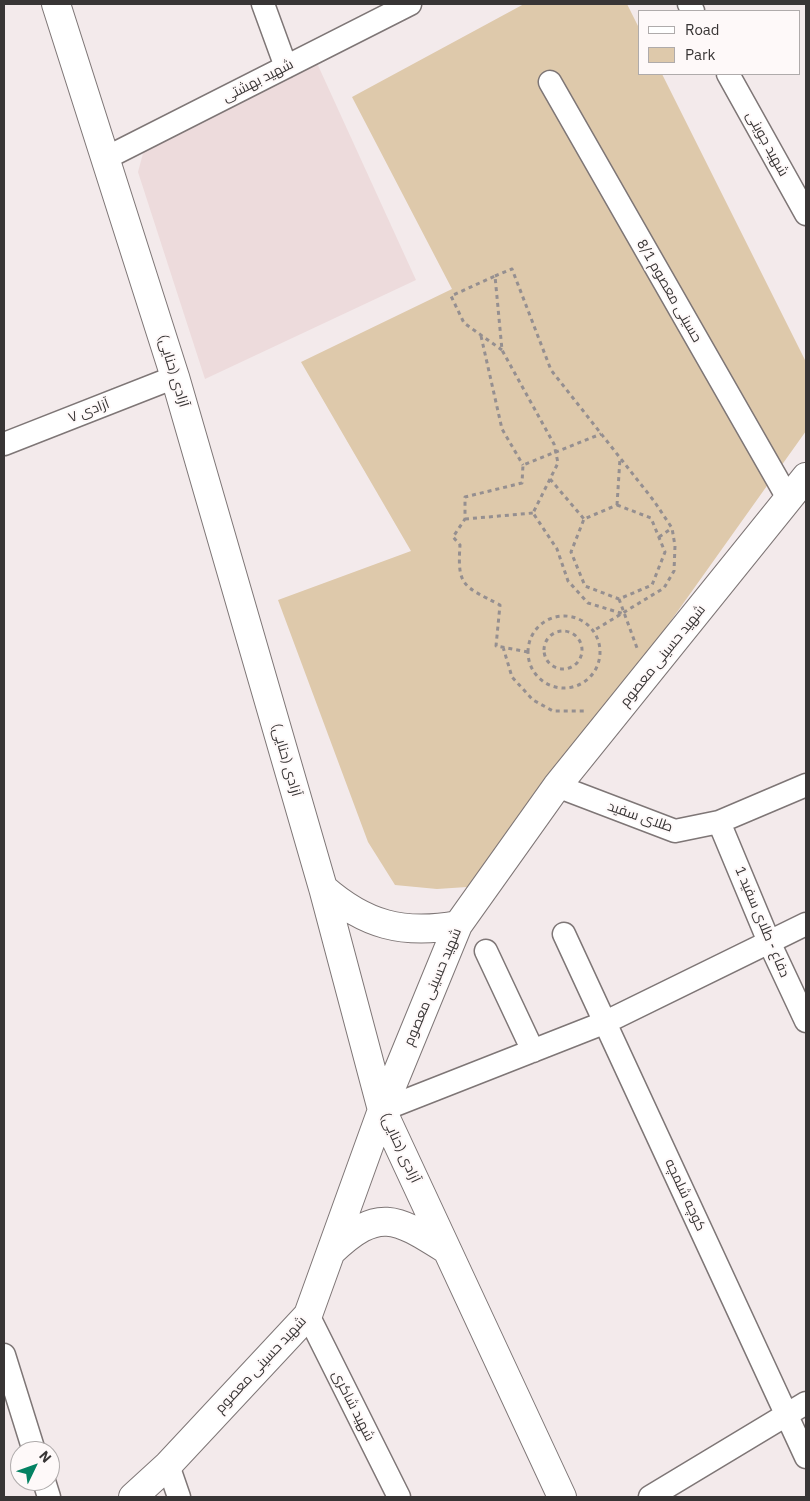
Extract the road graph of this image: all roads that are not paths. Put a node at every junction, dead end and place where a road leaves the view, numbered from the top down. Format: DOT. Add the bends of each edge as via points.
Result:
graph roads {
  1 [pos="56,4"];
  2 [pos="263,4"];
  3 [pos="410,4"];
  4 [pos="286,67"];
  5 [pos="729,75"];
  6 [pos="550,82"];
  7 [pos="106,158"];
  8 [pos="806,214"];
  9 [pos="175,377"];
  10 [pos="4,444"];
  11 [pos="806,477"];
  12 [pos="789,500"];
  13 [pos="806,785"];
  14 [pos="557,786"];
  15 [pos="719,822"];
  16 [pos="323,888"];
  17 [pos="806,924"];
  18 [pos="458,925"];
  19 [pos="564,934"];
  20 [pos="769,942"];
  21 [pos="486,951"];
  22 [pos="806,1021"];
  23 [pos="606,1022"];
  24 [pos="533,1051"];
  25 [pos="382,1110"];
  26 [pos="447,1250"];
  27 [pos="330,1253"];
  28 [pos="308,1315"];
  29 [pos="4,1355"];
  30 [pos="806,1403"];
  31 [pos="786,1415"];
  32 [pos="31,1441"];
  33 [pos="806,1457"];
  34 [pos="168,1465"];
  35 [pos="133,1497"];
  36 [pos="179,1497"];
  37 [pos="398,1497"];
  38 [pos="562,1497"];
  39 [pos="650,1497"];
  1 -- 7 [label="main road, آزادی (حنایی)"];
  2 -- 4 [label="street"];
  3 -- 4 [label="street, شهید بهشتی"];
  4 -- 7 [label="street, شهید بهشتی"];
  5 -- 8 [label="street, شهید جوینی"];
  6 -- 12 [label="street, حسینی معصوم 8/1"];
  7 -- 9 [label="main road, آزادی (حنایی)"];
  9 -- 10 [label="street, آزادی ۷"];
  9 -- 16 [label="main road, آزادی (حنایی)"];
  11 -- 12 [label="main road, شهید حسینی معصوم"];
  12 -- 14 [label="main road, شهید حسینی معصوم"];
  13 -- 15 [label="street, طلای سفید"];
  14 -- 15 [label="street, طلای سفید" via="675,831"];
  14 -- 18 [label="main road, شهید حسینی معصوم"];
  15 -- 20 [label="street, دفاع - طلای سفید 1"];
  16 -- 18 [label="main road" via="362,916 385,925 409,930 434,930"];
  16 -- 25 [label="main road, آزادی (حنایی)"];
  17 -- 20 [label="street"];
  18 -- 25 [label="main road, شهید حسینی معصوم"];
  19 -- 23 [label="street, کوچه شلمچه"];
  20 -- 22 [label="street, دفاع - طلای سفید 1"];
  20 -- 23 [label="street"];
  21 -- 24 [label="street"];
  23 -- 24 [label="street"];
  23 -- 31 [label="street, کوچه شلمچه"];
  24 -- 25 [label="street"];
  25 -- 26 [label="main road, آزادی (حنایی)"];
  25 -- 27 [label="main road, شهید حسینی معصوم"];
  26 -- 27 [label="main road" via="399,1223 373,1222 352,1232"];
  26 -- 38 [label="main road, آزادی (حنایی)"];
  27 -- 28 [label="main road, شهید حسینی معصوم"];
  28 -- 34 [label="main road, شهید حسینی معصوم"];
  28 -- 37 [label="street, شهید شاکری"];
  29 -- 32 [label="street"];
  30 -- 31 [label="street"];
  31 -- 33 [label="street, کوچه شلمچه"];
  31 -- 39 [label="street"];
  34 -- 35 [label="main road, شهید حسینی معصوم"];
  34 -- 36 [label="street"];
}
